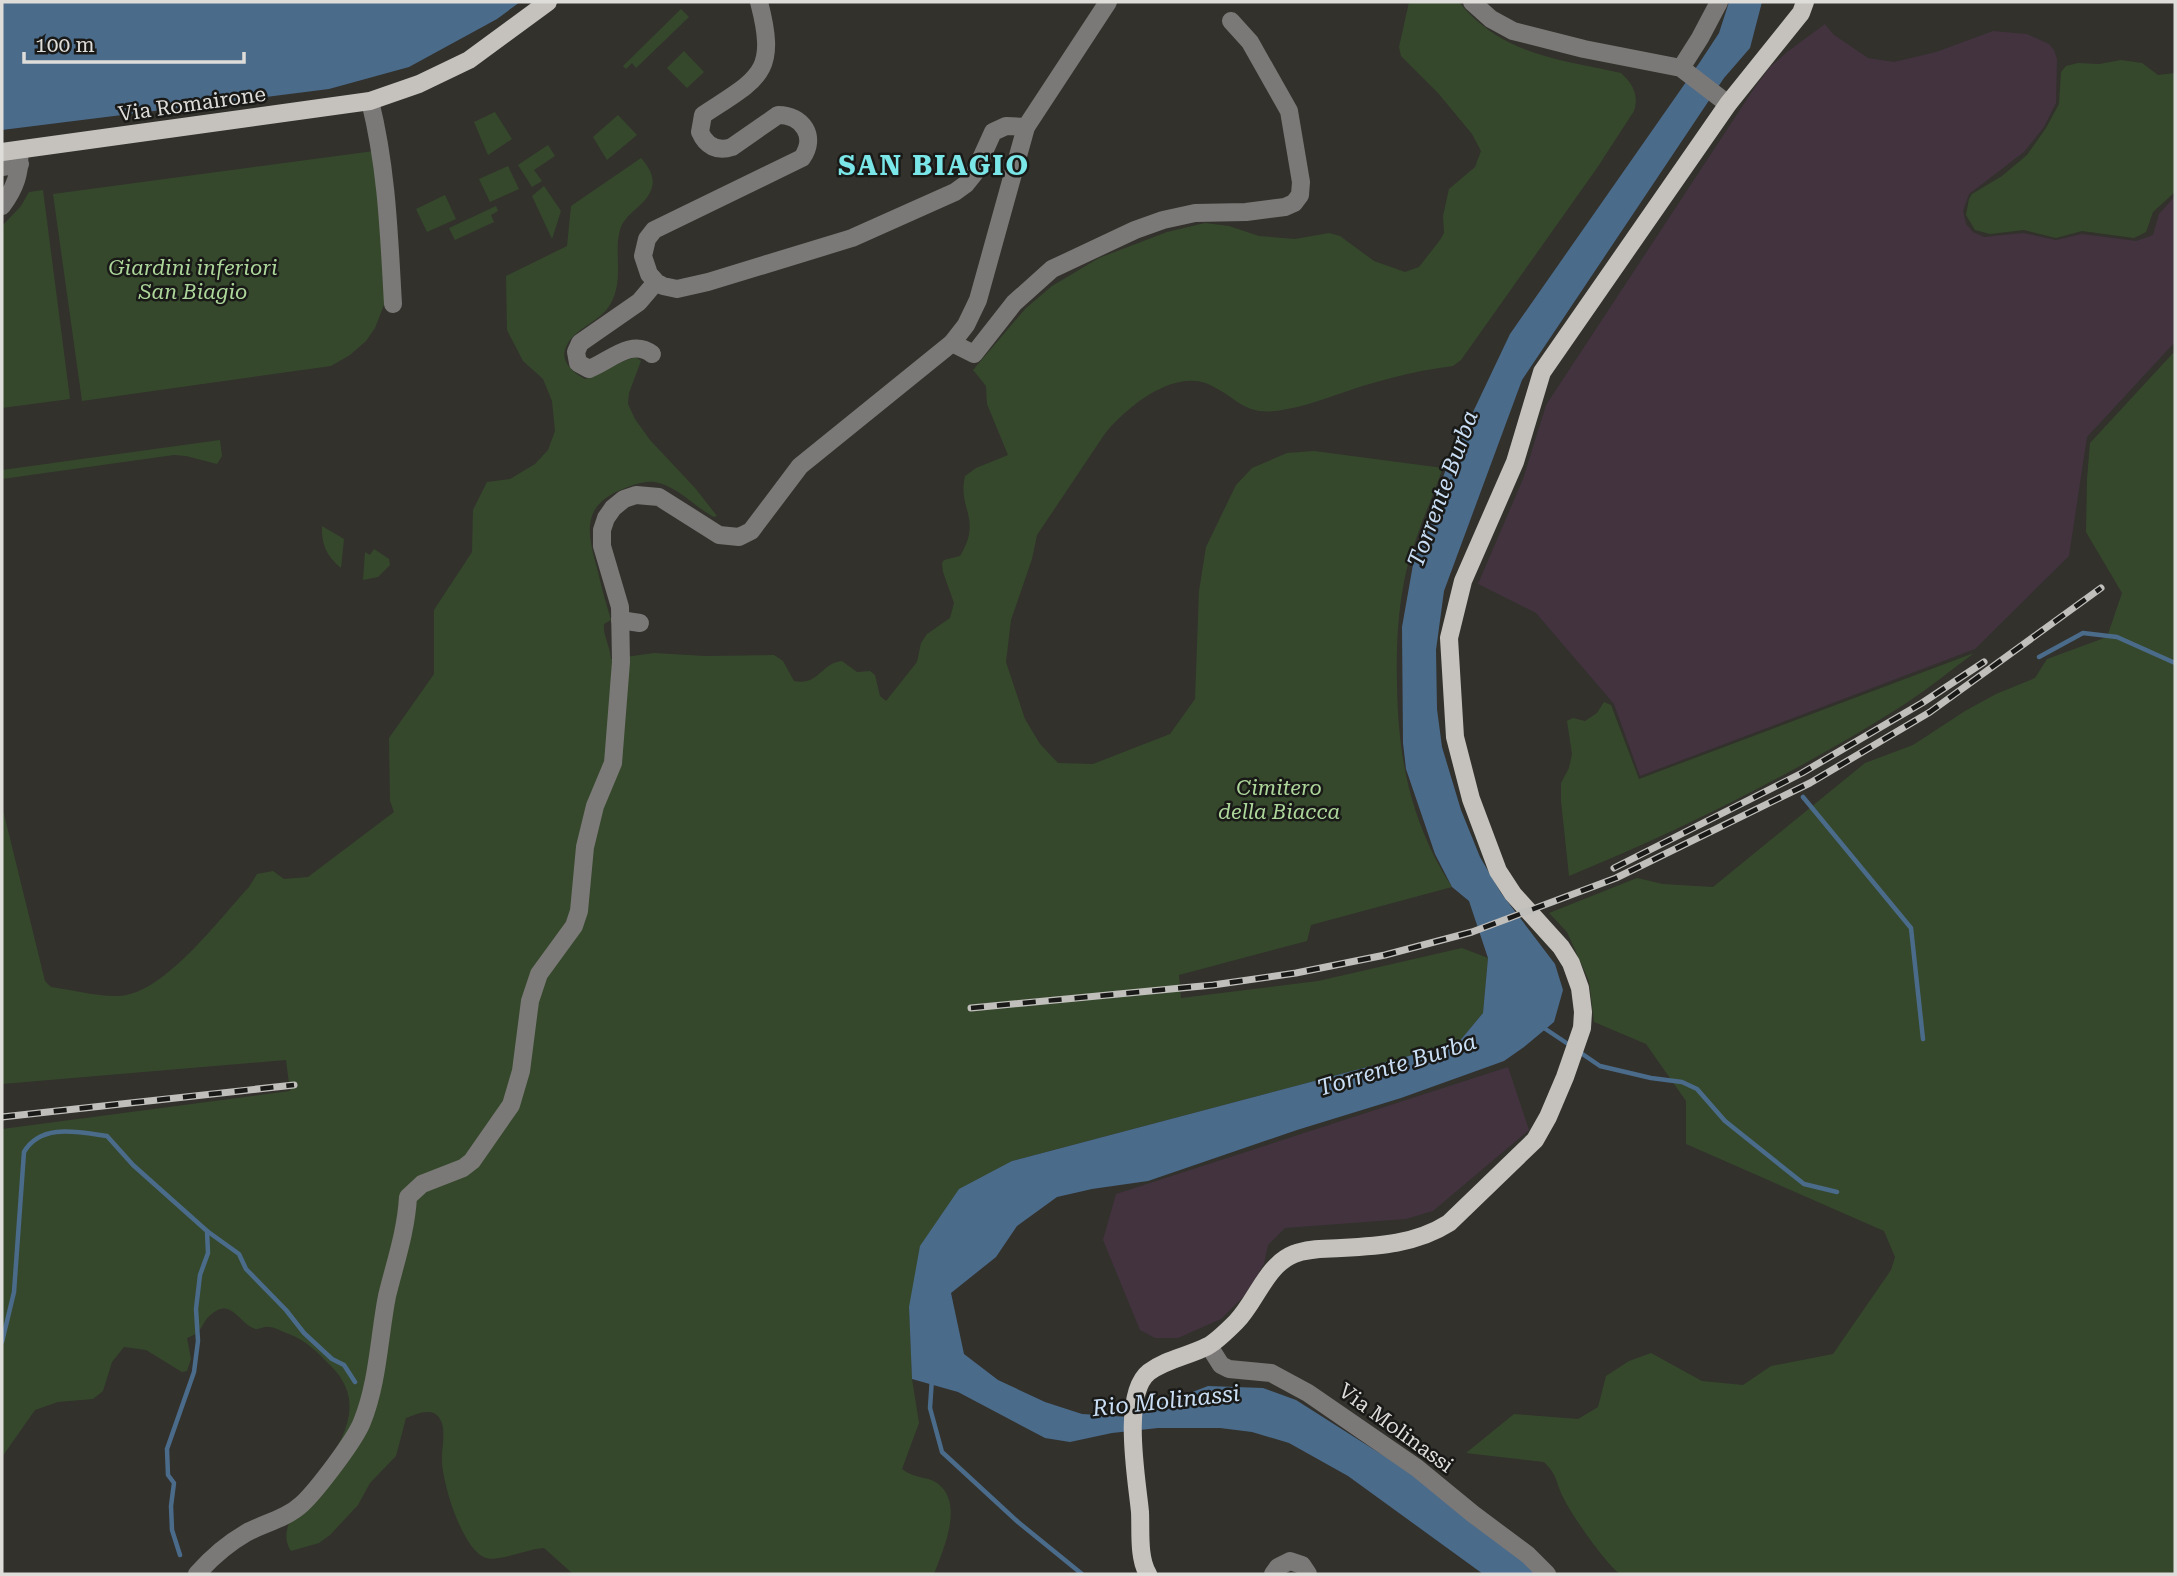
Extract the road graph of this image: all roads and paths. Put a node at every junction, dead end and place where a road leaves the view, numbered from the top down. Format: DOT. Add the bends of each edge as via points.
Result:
graph roads {
  1 [pos="548,2"];
  2 [pos="759,2"];
  3 [pos="1108,2"];
  4 [pos="1472,2"];
  5 [pos="1719,2"];
  6 [pos="1803,7"];
  7 [pos="1231,21"];
  8 [pos="1684,71"];
  9 [pos="370,101"];
  10 [pos="1723,101"];
  11 [pos="1026,127"];
  12 [pos="14,155"];
  13 [pos="2,167"];
  14 [pos="2,206"];
  15 [pos="656,282"];
  16 [pos="393,304"];
  17 [pos="952,343"];
  18 [pos="652,354"];
  19 [pos="620,620"];
  20 [pos="640,623"];
  21 [pos="1209,1346"];
  22 [pos="1146,1573"];
  23 [pos="197,1574"];
  24 [pos="1273,1574"];
  25 [pos="1308,1574"];
  26 [pos="1547,1574"];
  1 -- 9 [label="main road, Via Romairone" via="469,60"];
  2 -- 15 [label="street" via="768,50 764,63 750,83 703,115 700,132 708,145 726,149 778,115 788,115 805,127 806,152 802,158 654,230 643,256"];
  3 -- 11 [label="street"];
  4 -- 8 [label="street" via="1513,31"];
  5 -- 8 [label="street"];
  6 -- 10 [label="main road"];
  7 -- 17 [label="street" via="1250,42 1289,111 1301,182 1294,203 1246,212 1195,213 1135,230 1052,269 1014,303 974,354"];
  8 -- 10 [label="street"];
  9 -- 12 [label="main road, Via Romairone"];
  9 -- 16 [label="street" via="381,145"];
  10 -- 21 [label="main road" via="1542,372 1515,462 1463,581 1449,638 1455,737 1471,799 1498,871 1561,947 1580,988 1581,1028 1565,1077 1535,1140 1449,1223 1433,1233 1388,1245 1292,1255 1273,1270 1237,1321"];
  11 -- 15 [label="street" via="1006,125 993,132 974,174 959,190 852,238 684,288"];
  11 -- 17 [label="street" via="978,300"];
  12 -- 13 [label="street"];
  12 -- 14 [label="street" via="18,177"];
  15 -- 18 [label="street" via="639,302 580,343 576,352 578,363 589,369 624,350 641,348"];
  17 -- 19 [label="street" via="800,466 751,531 739,537 719,535 648,494 624,499 613,508 602,530"];
  19 -- 20 [label="street"];
  19 -- 23 [label="street" via="613,763 585,847 574,926 539,974 530,1002 521,1071 511,1105 472,1161 422,1184 408,1197 407,1221 362,1424 302,1505 247,1532"];
  21 -- 22 [label="main road" via="1149,1372 1138,1389 1133,1459"];
  21 -- 26 [label="street, Via Molinassi" via="1228,1369 1271,1373 1308,1393 1417,1468"];
  24 -- 25 [label="street" via="1290,1562 1302,1565"];
}
